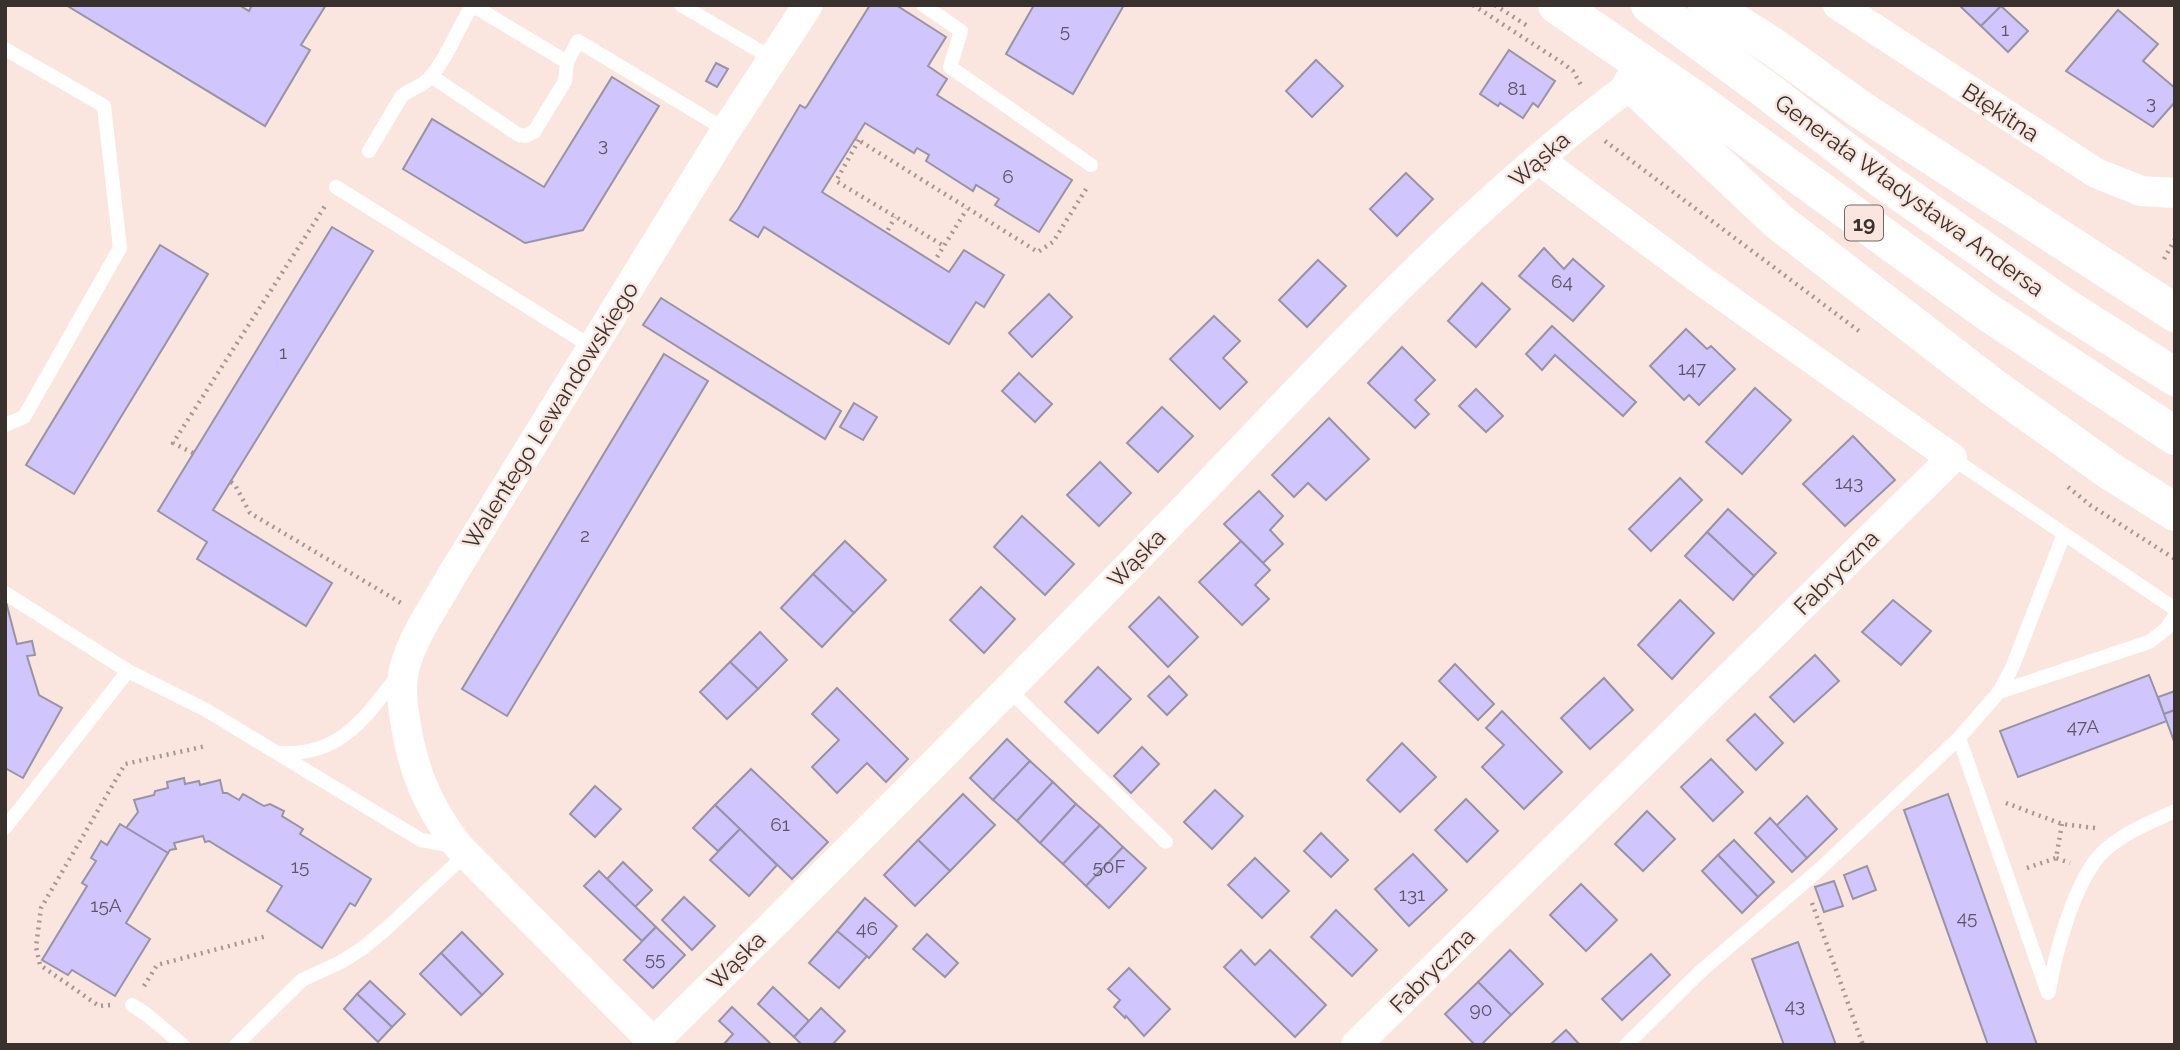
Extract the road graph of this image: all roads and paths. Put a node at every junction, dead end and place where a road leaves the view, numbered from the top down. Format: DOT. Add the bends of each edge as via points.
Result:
graph roads {
  1 [pos="681,5"];
  2 [pos="808,5"];
  3 [pos="923,5"];
  4 [pos="1473,5"];
  5 [pos="1543,5"];
  6 [pos="1558,5"];
  7 [pos="1650,5"];
  8 [pos="1707,5"];
  9 [pos="1838,5"];
  10 [pos="5,49"];
  11 [pos="773,59"];
  12 [pos="567,62"];
  13 [pos="432,76"];
  14 [pos="1632,84"];
  15 [pos="1583,87"];
  16 [pos="726,130"];
  17 [pos="369,151"];
  18 [pos="1538,159"];
  19 [pos="1091,165"];
  20 [pos="336,187"];
  21 [pos="2175,193"];
  22 [pos="967,209"];
  23 [pos="895,217"];
  24 [pos="888,230"];
  25 [pos="2175,239"];
  26 [pos="944,246"];
  27 [pos="937,257"];
  28 [pos="2164,259"];
  29 [pos="2175,313"];
  30 [pos="592,347"];
  31 [pos="2175,377"];
  32 [pos="5,425"];
  33 [pos="2175,436"];
  34 [pos="193,453"];
  35 [pos="1952,458"];
  36 [pos="231,482"];
  37 [pos="2175,512"];
  38 [pos="2064,534"];
  39 [pos="5,593"];
  40 [pos="394,598"];
  41 [pos="2175,610"];
  42 [pos="2175,616"];
  43 [pos="404,668"];
  44 [pos="128,671"];
  45 [pos="1007,688"];
  46 [pos="1999,692"];
  47 [pos="1959,738"];
  48 [pos="206,746"];
  49 [pos="278,753"];
  50 [pos="1978,789"];
  51 [pos="2175,811"];
  52 [pos="2062,824"];
  53 [pos="5,828"];
  54 [pos="2130,832"];
  55 [pos="1166,842"];
  56 [pos="462,850"];
  57 [pos="2056,858"];
  58 [pos="2090,870"];
  59 [pos="2007,875"];
  60 [pos="1803,883"];
  61 [pos="268,936"];
  62 [pos="132,1005"];
  63 [pos="654,1044"];
  64 [pos="183,1045"];
  65 [pos="236,1045"];
  66 [pos="1356,1045"];
  67 [pos="1626,1045"];
  68 [pos="1863,1045"];
  1 -- 11 [label="lane"];
  2 -- 11 [label="street, Walentego Lewandowskiego"];
  3 -- 19 [label="lane" via="961,32 950,67"];
  4 -- 15 [label="path" via="1564,64"];
  5 -- 14 [label="main road"];
  6 -- 33 [label="main road, Generała Władysława Andersa / 19" via="1986,311"];
  7 -- 31 [label="main road, Generała Władysława Andersa / 19" via="1883,180 2063,306"];
  8 -- 29 [label="main road"];
  9 -- 21 [label="street, Błękitna" via="2095,173 2141,191"];
  10 -- 32 [label="lane" via="104,106 120,248 24,417"];
  11 -- 16 [label="street, Walentego Lewandowskiego"];
  12 -- 13 [label="lane" via="477,8 467,14"];
  12 -- 13 [label="lane" via="565,81 534,132 525,136"];
  12 -- 16 [label="lane" via="578,41"];
  13 -- 17 [label="lane" via="401,97"];
  14 -- 18 [label="street, Wąska"];
  14 -- 37 [label="main road" via="1778,221 1994,388"];
  16 -- 30 [label="street, Walentego Lewandowskiego"];
  18 -- 35 [label="street"];
  18 -- 45 [label="street, Wąska" via="1393,293"];
  19 -- 22 [label="path" via="1093,179 1053,242 1038,252"];
  20 -- 30 [label="lane"];
  20 -- 34 [label="path" via="173,443"];
  22 -- 23 [label="path" via="857,139 836,181"];
  22 -- 26 [label="path"];
  23 -- 24 [label="path"];
  23 -- 26 [label="path"];
  25 -- 28 [label="path"];
  26 -- 27 [label="path"];
  30 -- 43 [label="street, Walentego Lewandowskiego" via="452,575"];
  35 -- 38 [label="lane"];
  35 -- 66 [label="street, Fabryczna"];
  36 -- 40 [label="path" via="250,513"];
  38 -- 41 [label="lane"];
  38 -- 46 [label="lane"];
  39 -- 44 [label="lane"];
  42 -- 46 [label="lane" via="2149,642"];
  43 -- 49 [label="lane" via="369,712 338,741 312,751"];
  43 -- 56 [label="street, Walentego Lewandowskiego" via="402,706 419,781 442,826"];
  44 -- 49 [label="lane"];
  44 -- 53 [label="lane"];
  45 -- 55 [label="lane"];
  45 -- 63 [label="street, Wąska"];
  46 -- 47 [label="lane"];
  47 -- 50 [label="lane"];
  47 -- 60 [label="lane"];
  48 -- 62 [label="path" via="125,764 41,908 36,933 40,965 99,1006"];
  49 -- 56 [label="lane" via="421,840"];
  50 -- 52 [label="path"];
  50 -- 59 [label="lane"];
  51 -- 54 [label="lane"];
  52 -- 54 [label="path"];
  52 -- 57 [label="path"];
  54 -- 58 [label="lane"];
  56 -- 63 [label="street, Walentego Lewandowskiego"];
  56 -- 65 [label="lane" via="386,929 341,962 302,980"];
  57 -- 58 [label="path"];
  57 -- 59 [label="path"];
  58 -- 59 [label="lane" via="2063,930 2048,993"];
  60 -- 67 [label="lane"];
  60 -- 68 [label="path"];
  61 -- 62 [label="path" via="157,965"];
  62 -- 64 [label="lane"];
}
